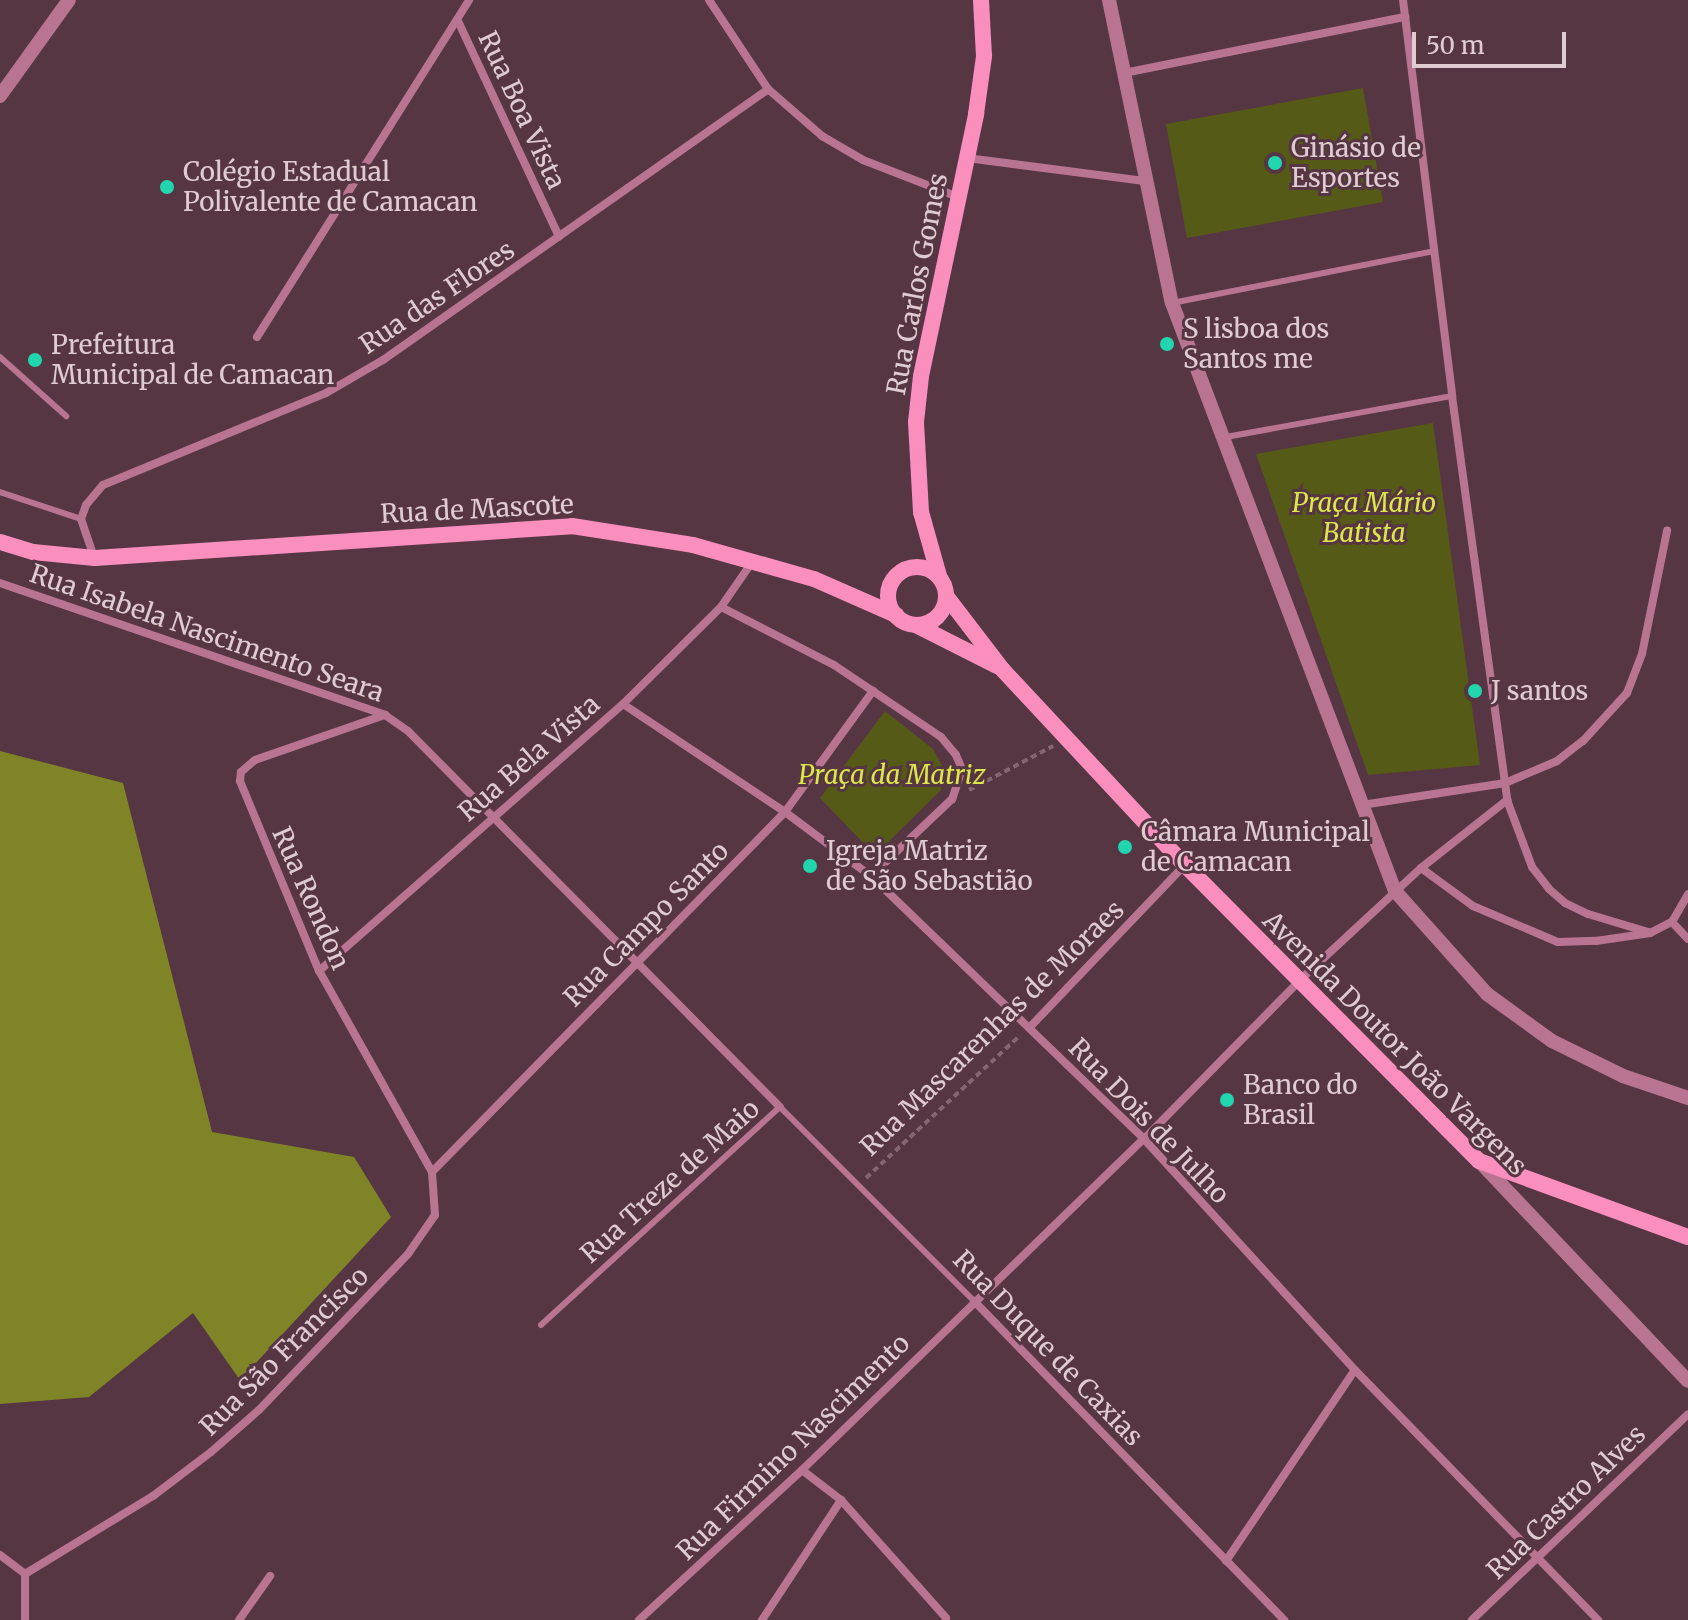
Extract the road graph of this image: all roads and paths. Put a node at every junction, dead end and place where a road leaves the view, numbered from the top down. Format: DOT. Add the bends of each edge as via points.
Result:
graph roads {
  1 [pos="69,0"];
  2 [pos="469,0"];
  3 [pos="709,0"];
  4 [pos="981,0"];
  5 [pos="1109,0"];
  6 [pos="1403,0"];
  7 [pos="1405,17"];
  8 [pos="458,21"];
  9 [pos="1123,74"];
  10 [pos="768,89"];
  11 [pos="0,96"];
  12 [pos="966,158"];
  13 [pos="1145,181"];
  14 [pos="958,197"];
  15 [pos="559,237"];
  16 [pos="1434,251"];
  17 [pos="1172,303"];
  18 [pos="257,337"];
  19 [pos="0,357"];
  20 [pos="1452,396"];
  21 [pos="66,416"];
  22 [pos="1222,438"];
  23 [pos="0,492"];
  24 [pos="81,519"];
  25 [pos="1667,531"];
  26 [pos="0,542"];
  27 [pos="95,558"];
  28 [pos="752,562"];
  29 [pos="939,576"];
  30 [pos="0,583"];
  31 [pos="947,597"];
  32 [pos="721,607"];
  33 [pos="896,615"];
  34 [pos="916,625"];
  35 [pos="1002,669"];
  36 [pos="873,691"];
  37 [pos="623,704"];
  38 [pos="385,715"];
  39 [pos="1068,739"];
  40 [pos="1505,783"];
  41 [pos="952,799"];
  42 [pos="1507,800"];
  43 [pos="1362,805"];
  44 [pos="785,812"];
  45 [pos="493,816"];
  46 [pos="1185,865"];
  47 [pos="1421,868"];
  48 [pos="871,876"];
  49 [pos="1395,891"];
  50 [pos="1688,894"];
  51 [pos="1672,922"];
  52 [pos="1650,933"];
  53 [pos="1688,939"];
  54 [pos="637,961"];
  55 [pos="319,971"];
  56 [pos="1300,980"];
  57 [pos="1030,1027"];
  58 [pos="1688,1098"];
  59 [pos="780,1107"];
  60 [pos="1144,1139"];
  61 [pos="1479,1161"];
  62 [pos="432,1172"];
  63 [pos="859,1185"];
  64 [pos="1688,1237"];
  65 [pos="974,1301"];
  66 [pos="541,1325"];
  67 [pos="1355,1370"];
  68 [pos="1688,1381"];
  69 [pos="1688,1414"];
  70 [pos="802,1470"];
  71 [pos="841,1500"];
  72 [pos="0,1555"];
  73 [pos="1537,1558"];
  74 [pos="1226,1561"];
  75 [pos="25,1574"];
  76 [pos="270,1576"];
  77 [pos="946,1619"];
  78 [pos="25,1620"];
  79 [pos="239,1620"];
  80 [pos="639,1620"];
  81 [pos="762,1620"];
  82 [pos="1284,1620"];
  83 [pos="1472,1620"];
  84 [pos="1598,1620"];
  1 -- 11 [label="street"];
  2 -- 8 [label="street, Rua Boa Vista"];
  3 -- 10 [label="street"];
  4 -- 12 [label="main road, Rua Carlos Gomes" via="984,56"];
  5 -- 9 [label="street"];
  6 -- 7 [label="street"];
  7 -- 9 [label="street"];
  7 -- 16 [label="street"];
  8 -- 15 [label="street, Rua Boa Vista"];
  8 -- 18 [label="street"];
  9 -- 13 [label="street"];
  10 -- 14 [label="street" via="822,136 863,160"];
  10 -- 15 [label="street, Rua das Flores"];
  12 -- 13 [label="street"];
  12 -- 14 [label="main road, Rua Carlos Gomes"];
  13 -- 17 [label="street"];
  14 -- 29 [label="main road, Rua Carlos Gomes" via="916,422 921,512"];
  15 -- 24 [label="street, Rua das Flores" via="383,360 326,393 103,485"];
  16 -- 17 [label="lane"];
  16 -- 20 [label="street"];
  17 -- 22 [label="street"];
  19 -- 21 [label="lane"];
  20 -- 22 [label="lane"];
  20 -- 40 [label="street"];
  22 -- 43 [label="street"];
  23 -- 24 [label="lane"];
  24 -- 27 [label="street"];
  25 -- 40 [label="street" via="1642,654 1627,693 1557,761"];
  26 -- 27 [label="main road, Rua de Mascote" via="33,552"];
  27 -- 28 [label="main road, Rua de Mascote" via="572,526 693,545"];
  28 -- 32 [label="street, Rua Bela Vista"];
  28 -- 33 [label="main road, Rua de Mascote" via="817,580"];
  29 -- 31 [label="main road"];
  29 -- 33 [label="main road" via="919,566 897,574 888,595"];
  30 -- 38 [label="street, Rua Isabela Nascimento Seara"];
  31 -- 34 [label="main road" via="937,617"];
  31 -- 35 [label="main road, Avenida Doutor João Vargens"];
  32 -- 36 [label="street"];
  32 -- 37 [label="street, Rua Bela Vista"];
  33 -- 34 [label="main road"];
  34 -- 35 [label="main road, Avenida Doutor João Vargens"];
  35 -- 39 [label="main road, Avenida Doutor João Vargens"];
  36 -- 41 [label="street" via="941,737 956,755 962,769"];
  36 -- 44 [label="street, Rua Campo Santo"];
  37 -- 44 [label="street, Rua Dois de Julho"];
  37 -- 45 [label="street, Rua Bela Vista"];
  38 -- 45 [label="street, Rua Isabela Nascimento Seara" via="408,731"];
  38 -- 55 [label="street, Rua Rondon" via="255,760 241,772 243,790"];
  39 -- 41 [label="path"];
  39 -- 46 [label="main road, Avenida Doutor João Vargens"];
  40 -- 42 [label="street"];
  40 -- 43 [label="street"];
  41 -- 48 [label="street"];
  42 -- 47 [label="street, Rua Firmino Nascimento"];
  42 -- 52 [label="street" via="1532,867 1549,889 1588,914"];
  43 -- 49 [label="street"];
  44 -- 48 [label="street, Rua Dois de Julho"];
  44 -- 54 [label="street, Rua Campo Santo"];
  45 -- 54 [label="street, Rua Isabela Nascimento Seara"];
  45 -- 55 [label="street, Rua Bela Vista"];
  46 -- 56 [label="main road, Avenida Doutor João Vargens"];
  46 -- 57 [label="street, Rua Mascarenhas de Moraes"];
  47 -- 49 [label="street, Rua Firmino Nascimento"];
  47 -- 52 [label="street" via="1473,906 1558,942"];
  48 -- 57 [label="street, Rua Dois de Julho"];
  49 -- 56 [label="street, Rua Firmino Nascimento"];
  49 -- 58 [label="street" via="1487,994 1552,1041 1623,1076"];
  50 -- 51 [label="street"];
  51 -- 52 [label="street"];
  51 -- 53 [label="street"];
  54 -- 59 [label="street, Rua Treze de Maio"];
  54 -- 62 [label="street, Rua Campo Santo"];
  55 -- 62 [label="street, Rua Rondon"];
  56 -- 60 [label="street, Rua Firmino Nascimento"];
  56 -- 61 [label="main road, Avenida Doutor João Vargens"];
  57 -- 60 [label="street, Rua Dois de Julho"];
  57 -- 63 [label="path, Rua Mascarenhas de Moraes"];
  59 -- 63 [label="lane, Rua Duque de Caxias"];
  59 -- 66 [label="lane, Rua Treze de Maio"];
  60 -- 65 [label="street, Rua Firmino Nascimento"];
  60 -- 67 [label="street, Rua Dois de Julho"];
  61 -- 64 [label="main road"];
  61 -- 68 [label="street, Avenida Doutor João Vargens"];
  62 -- 75 [label="street, Rua São Francisco" via="435,1215 424,1235 259,1410 153,1496"];
  63 -- 65 [label="lane, Rua Duque de Caxias"];
  65 -- 70 [label="street, Rua Firmino Nascimento"];
  65 -- 74 [label="street, Rua Duque de Caxias"];
  67 -- 73 [label="street, Rua Dois de Julho"];
  67 -- 74 [label="street"];
  69 -- 73 [label="street, Rua Castro Alves"];
  70 -- 71 [label="street"];
  70 -- 80 [label="street, Rua Firmino Nascimento"];
  71 -- 77 [label="street"];
  71 -- 81 [label="street"];
  72 -- 75 [label="street"];
  73 -- 83 [label="street, Rua Castro Alves"];
  73 -- 84 [label="street, Rua Dois de Julho"];
  74 -- 82 [label="street, Rua Duque de Caxias"];
  75 -- 78 [label="street"];
  76 -- 79 [label="street"];
}
